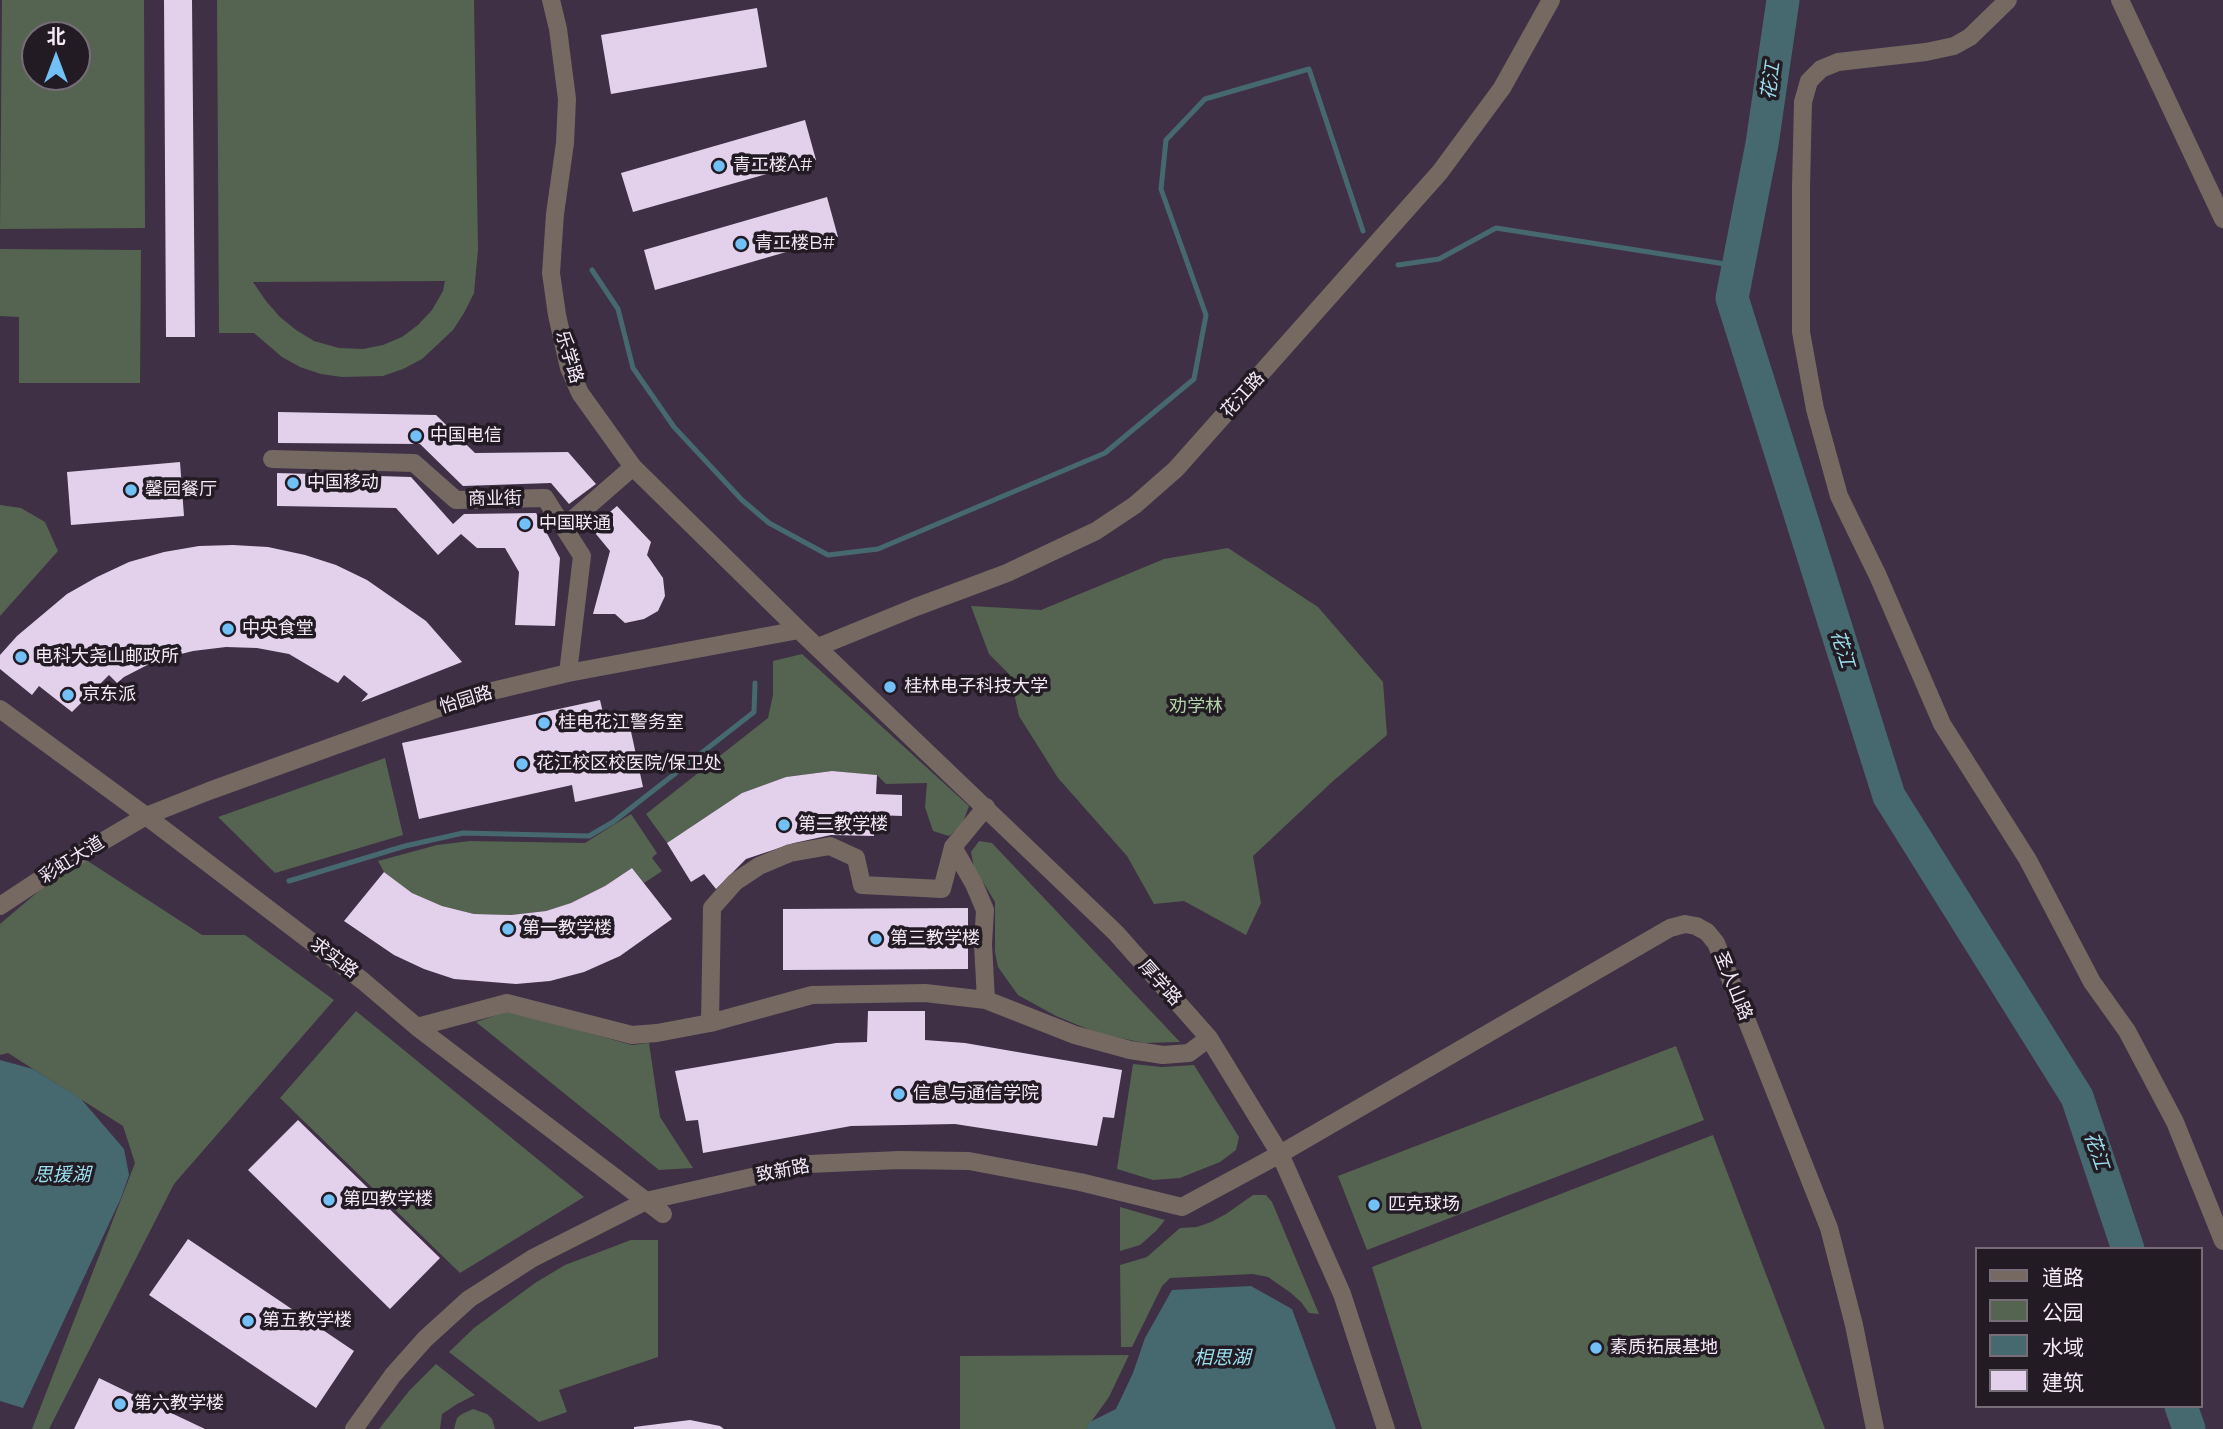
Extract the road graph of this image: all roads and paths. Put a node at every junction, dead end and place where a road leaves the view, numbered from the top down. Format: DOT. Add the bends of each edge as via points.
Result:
graph roads {
  1 [pos="551,0"];
  2 [pos="1551,0"];
  3 [pos="2008,0"];
  4 [pos="2120,0"];
  5 [pos="2223,219"];
  6 [pos="272,459"];
  7 [pos="633,467"];
  8 [pos="564,527"];
  9 [pos="799,630"];
  10 [pos="818,647"];
  11 [pos="568,673"];
  12 [pos="0,709"];
  13 [pos="986,807"];
  14 [pos="146,816"];
  15 [pos="953,847"];
  16 [pos="0,906"];
  17 [pos="986,1000"];
  18 [pos="710,1023"];
  19 [pos="417,1027"];
  20 [pos="1209,1038"];
  21 [pos="1280,1154"];
  22 [pos="646,1201"];
  23 [pos="663,1214"];
  24 [pos="2223,1241"];
  25 [pos="354,1429"];
  26 [pos="1386,1429"];
  27 [pos="1875,1429"];
  1 -- 7 [label="street, 乐学路" via="567,99 551,273 557,315 580,393"];
  2 -- 10 [label="street, 花江路" via="1502,88 1440,172 1176,469 1096,530 1007,573"];
  3 -- 24 [label="street" via="1970,37 1954,46 1838,62 1809,81 1803,102 1801,332 1815,409 1839,496 1942,724 2028,860 2092,982 2133,1042 2175,1122"];
  4 -- 5 [label="street"];
  6 -- 8 [label="street, 商业街" via="414,463 456,499 545,498"];
  7 -- 8 [label="street"];
  7 -- 9 [label="street, 乐学路"];
  8 -- 11 [label="street, 商业街" via="582,556"];
  9 -- 10 [label="street, 厚学路"];
  9 -- 11 [label="street, 怡园路"];
  10 -- 13 [label="street, 厚学路"];
  11 -- 14 [label="street, 怡园路" via="436,709"];
  12 -- 14 [label="street, 求实路"];
  13 -- 15 [label="street"];
  13 -- 20 [label="street, 厚学路" via="1116,933"];
  14 -- 16 [label="street, 彩虹大道"];
  14 -- 19 [label="street, 求实路"];
  15 -- 17 [label="street" via="985,910"];
  15 -- 18 [label="street" via="942,889 862,885 856,858 830,846 790,853 735,882 712,908"];
  17 -- 18 [label="street" via="925,993 812,995"];
  17 -- 20 [label="street" via="1075,1035 1163,1055 1189,1053"];
  18 -- 19 [label="street" via="632,1035 508,1003"];
  19 -- 22 [label="street, 求实路"];
  20 -- 21 [label="street, 厚学路"];
  21 -- 22 [label="street, 致新路" via="1182,1207 969,1161 899,1160 809,1164"];
  21 -- 26 [label="street, 厚学路" via="1342,1293"];
  21 -- 27 [label="street, 圣人山路" via="1670,928 1696,926 1716,943 1829,1228"];
  22 -- 23 [label="street, 求实路"];
  22 -- 25 [label="street, 致新路" via="533,1258 469,1299 401,1366"];
}
